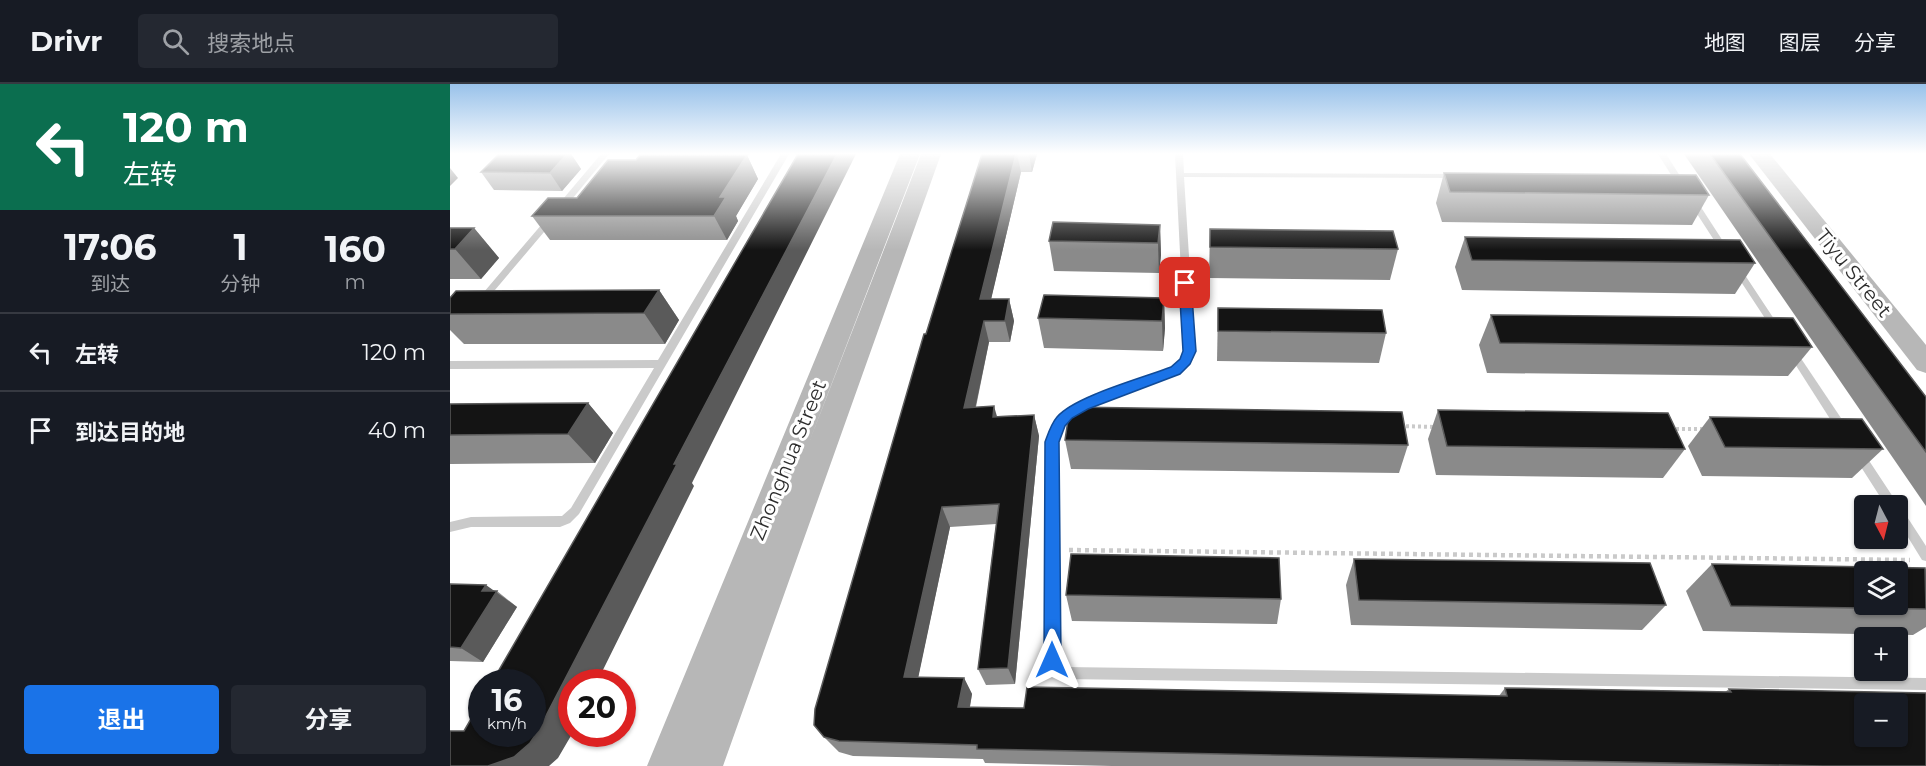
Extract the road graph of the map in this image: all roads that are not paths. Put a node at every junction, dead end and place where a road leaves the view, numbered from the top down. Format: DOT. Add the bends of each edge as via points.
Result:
graph roads {
  1 [pos="578,186"];
  2 [pos="766,186"];
  3 [pos="897,186"];
  4 [pos="919,186"];
  5 [pos="1181,186"];
  6 [pos="1683,186"];
  7 [pos="1784,186"];
  8 [pos="472,312"];
  9 [pos="1926,363"];
  10 [pos="661,364"];
  11 [pos="450,365"];
  12 [pos="1886,495"];
  13 [pos="450,527"];
  14 [pos="1908,533"];
  15 [pos="1920,558"];
  16 [pos="1926,684"];
  17 [pos="666,766"];
  18 [pos="704,766"];
  1 -- 8 [label="lane"];
  2 -- 10 [label="lane"];
  3 -- 17 [label="main road, Zhonghua Street"];
  4 -- 18 [label="main road, Zhonghua Street"];
  5 -- 16 [label="lane" via="1190,351 1185,361 1176,370 1067,414 1052,442 1052,660 1061,673"];
  6 -- 12 [label="lane"];
  7 -- 9 [label="main road, Tiyu Street"];
  10 -- 11 [label="lane"];
  10 -- 13 [label="lane" via="575,511 566,520 471,522"];
  14 -- 15 [label="lane"];
}
